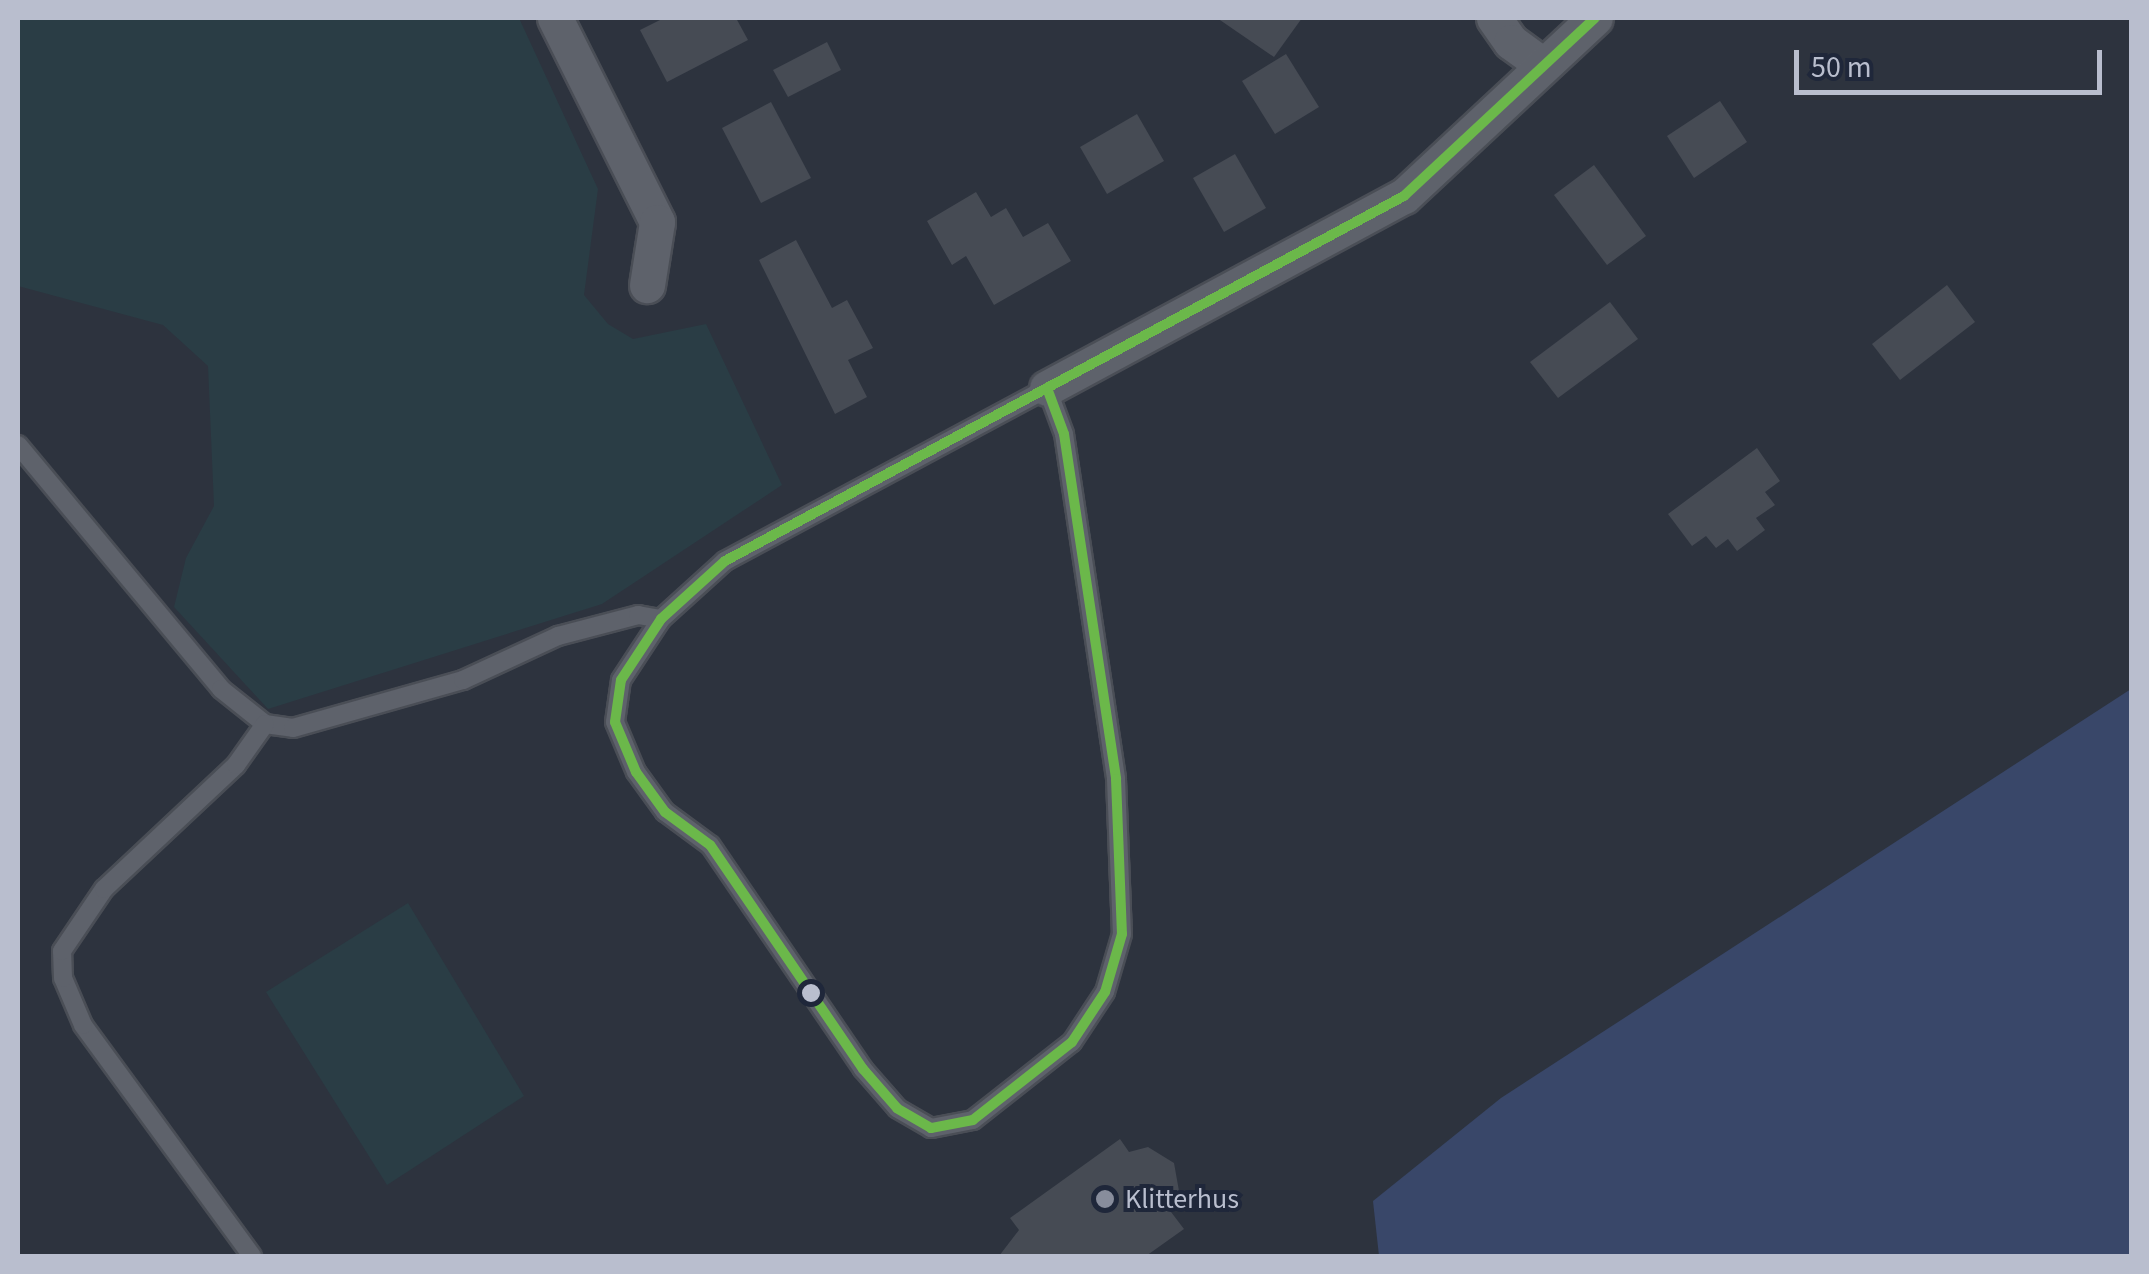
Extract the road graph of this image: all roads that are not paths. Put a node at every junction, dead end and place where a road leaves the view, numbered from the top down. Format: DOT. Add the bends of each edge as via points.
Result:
graph roads {
  1 [pos="555,18"];
  2 [pos="1494,18"];
  3 [pos="1595,18"];
  4 [pos="1540,63"];
  5 [pos="647,285"];
  6 [pos="1047,388"];
  7 [pos="18,445"];
  8 [pos="661,619"];
  9 [pos="265,724"];
  10 [pos="252,1256"];
  1 -- 5 [label="street" via="656,222"];
  2 -- 4 [label="street" via="1510,42"];
  3 -- 4 [label="street"];
  4 -- 6 [label="street" via="1404,196"];
  6 -- 8 [label="lane" via="725,561"];
  6 -- 8 [label="lane" via="1064,434 1116,779 1122,934 1105,992 1072,1042 973,1120 931,1128 897,1108 863,1069 710,845 665,812 636,772 615,722 622,680"];
  7 -- 9 [label="lane" via="221,689"];
  8 -- 9 [label="lane" via="638,615 558,636 463,680 293,728"];
  9 -- 10 [label="lane" via="236,765 104,889 62,950 63,978 84,1025"];
}
